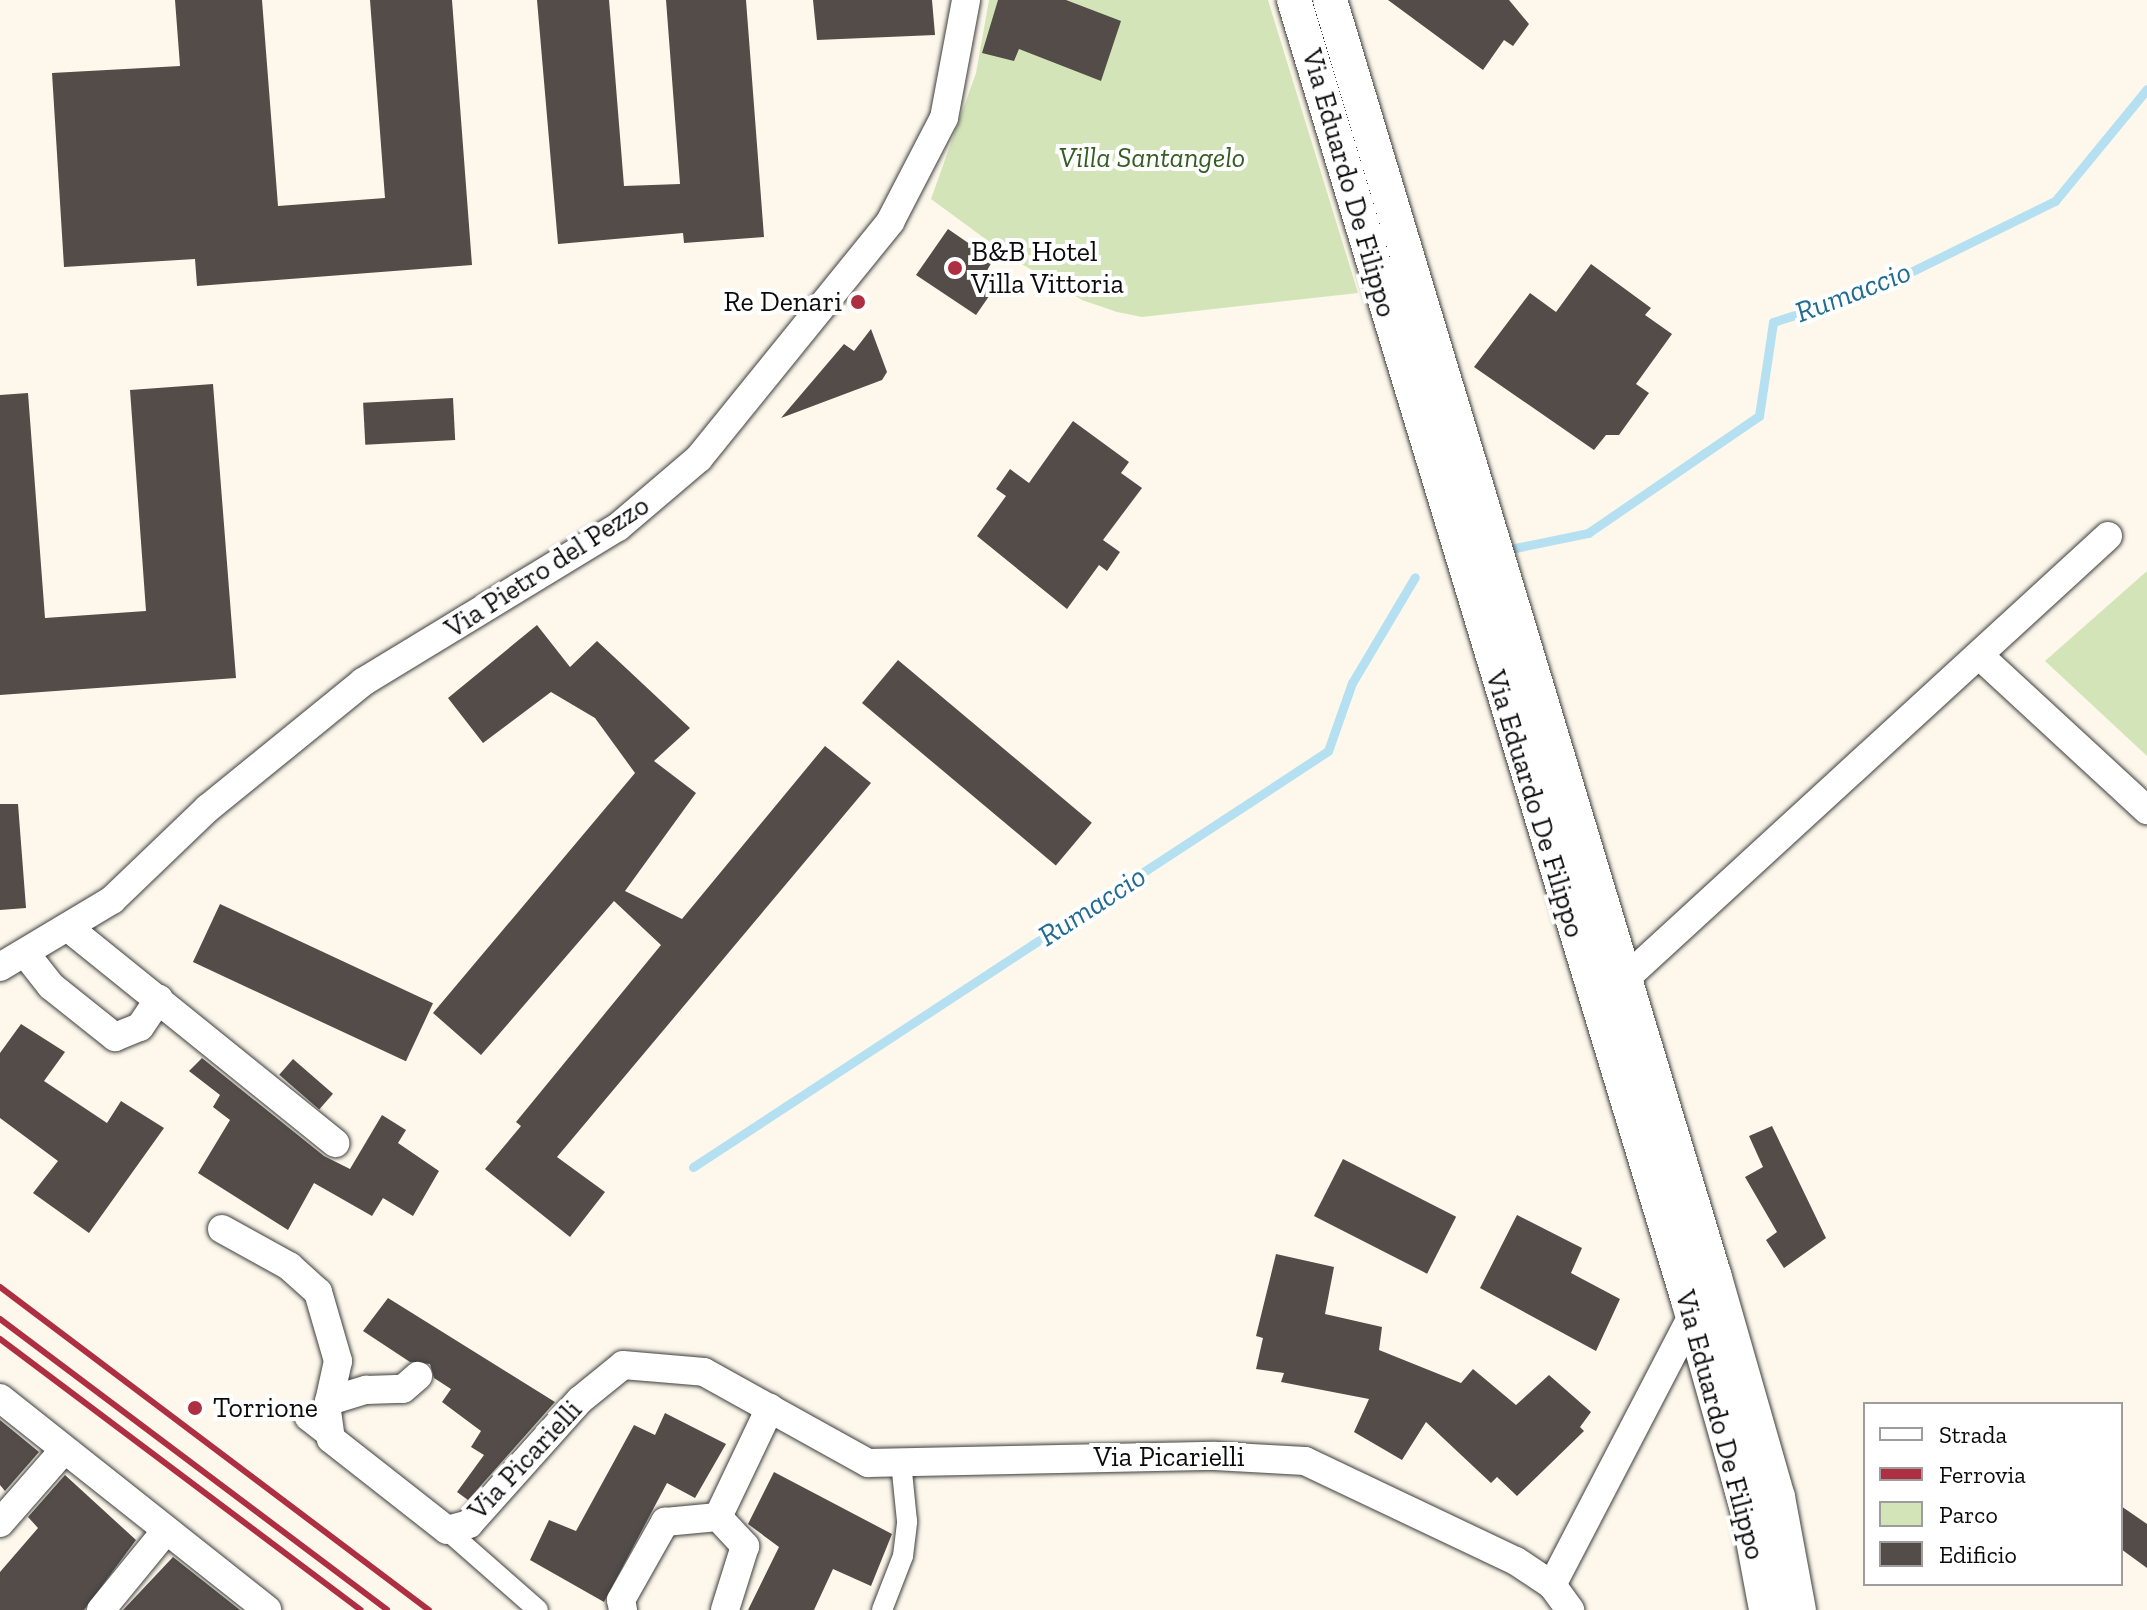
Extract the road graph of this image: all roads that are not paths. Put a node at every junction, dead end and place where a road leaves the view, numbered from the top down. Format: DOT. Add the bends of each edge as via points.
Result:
graph roads {
  1 [pos="966,0"];
  2 [pos="1294,0"];
  3 [pos="1330,0"];
  4 [pos="2108,536"];
  5 [pos="1981,657"];
  6 [pos="2147,810"];
  7 [pos="70,929"];
  8 [pos="25,953"];
  9 [pos="0,967"];
  10 [pos="1626,978"];
  11 [pos="159,999"];
  12 [pos="335,1143"];
  13 [pos="222,1229"];
  14 [pos="1692,1316"];
  15 [pos="418,1376"];
  16 [pos="0,1398"];
  17 [pos="329,1401"];
  18 [pos="770,1408"];
  19 [pos="305,1419"];
  20 [pos="331,1439"];
  21 [pos="64,1450"];
  22 [pos="901,1462"];
  23 [pos="718,1517"];
  24 [pos="0,1523"];
  25 [pos="447,1530"];
  26 [pos="164,1533"];
  27 [pos="1552,1585"];
  28 [pos="101,1610"];
  29 [pos="267,1610"];
  30 [pos="538,1610"];
  31 [pos="623,1610"];
  32 [pos="725,1610"];
  33 [pos="882,1610"];
  34 [pos="1570,1610"];
  35 [pos="1766,1610"];
  36 [pos="1799,1610"];
  1 -- 7 [label="street, Via Pietro del Pezzo" via="944,118 904,200 827,305 699,458 618,527 363,682"];
  2 -- 14 [label="street, Via Eduardo De Filippo"];
  3 -- 10 [label="street, Via Eduardo De Filippo"];
  4 -- 5 [label="street"];
  5 -- 6 [label="street"];
  5 -- 10 [label="street"];
  7 -- 8 [label="street, Via Pietro del Pezzo"];
  7 -- 11 [label="street"];
  8 -- 9 [label="street, Via Pietro del Pezzo"];
  8 -- 11 [label="street" via="51,986 115,1037 140,1027"];
  10 -- 36 [label="street, Via Eduardo De Filippo" via="1778,1497"];
  11 -- 12 [label="street"];
  13 -- 17 [label="street" via="289,1266 318,1292 338,1361"];
  14 -- 27 [label="street"];
  14 -- 35 [label="street, Via Eduardo De Filippo" via="1747,1508"];
  15 -- 17 [label="street" via="403,1389 366,1390"];
  16 -- 21 [label="street"];
  17 -- 20 [label="street"];
  18 -- 22 [label="street, Via Picarielli" via="868,1463"];
  18 -- 23 [label="street"];
  18 -- 25 [label="street, Via Picarielli" via="704,1372 623,1365 580,1400 469,1524"];
  19 -- 20 [label="street"];
  20 -- 25 [label="street, Via Picarielli"];
  21 -- 24 [label="street"];
  21 -- 26 [label="street"];
  22 -- 27 [label="street, Via Picarielli" via="1215,1456 1305,1461 1516,1561"];
  22 -- 33 [label="street" via="907,1521 903,1556"];
  23 -- 31 [label="street" via="665,1522 621,1600"];
  23 -- 32 [label="street" via="745,1546"];
  25 -- 30 [label="street"];
  26 -- 28 [label="street"];
  26 -- 29 [label="street"];
  27 -- 34 [label="street, Via Picarielli"];
}
